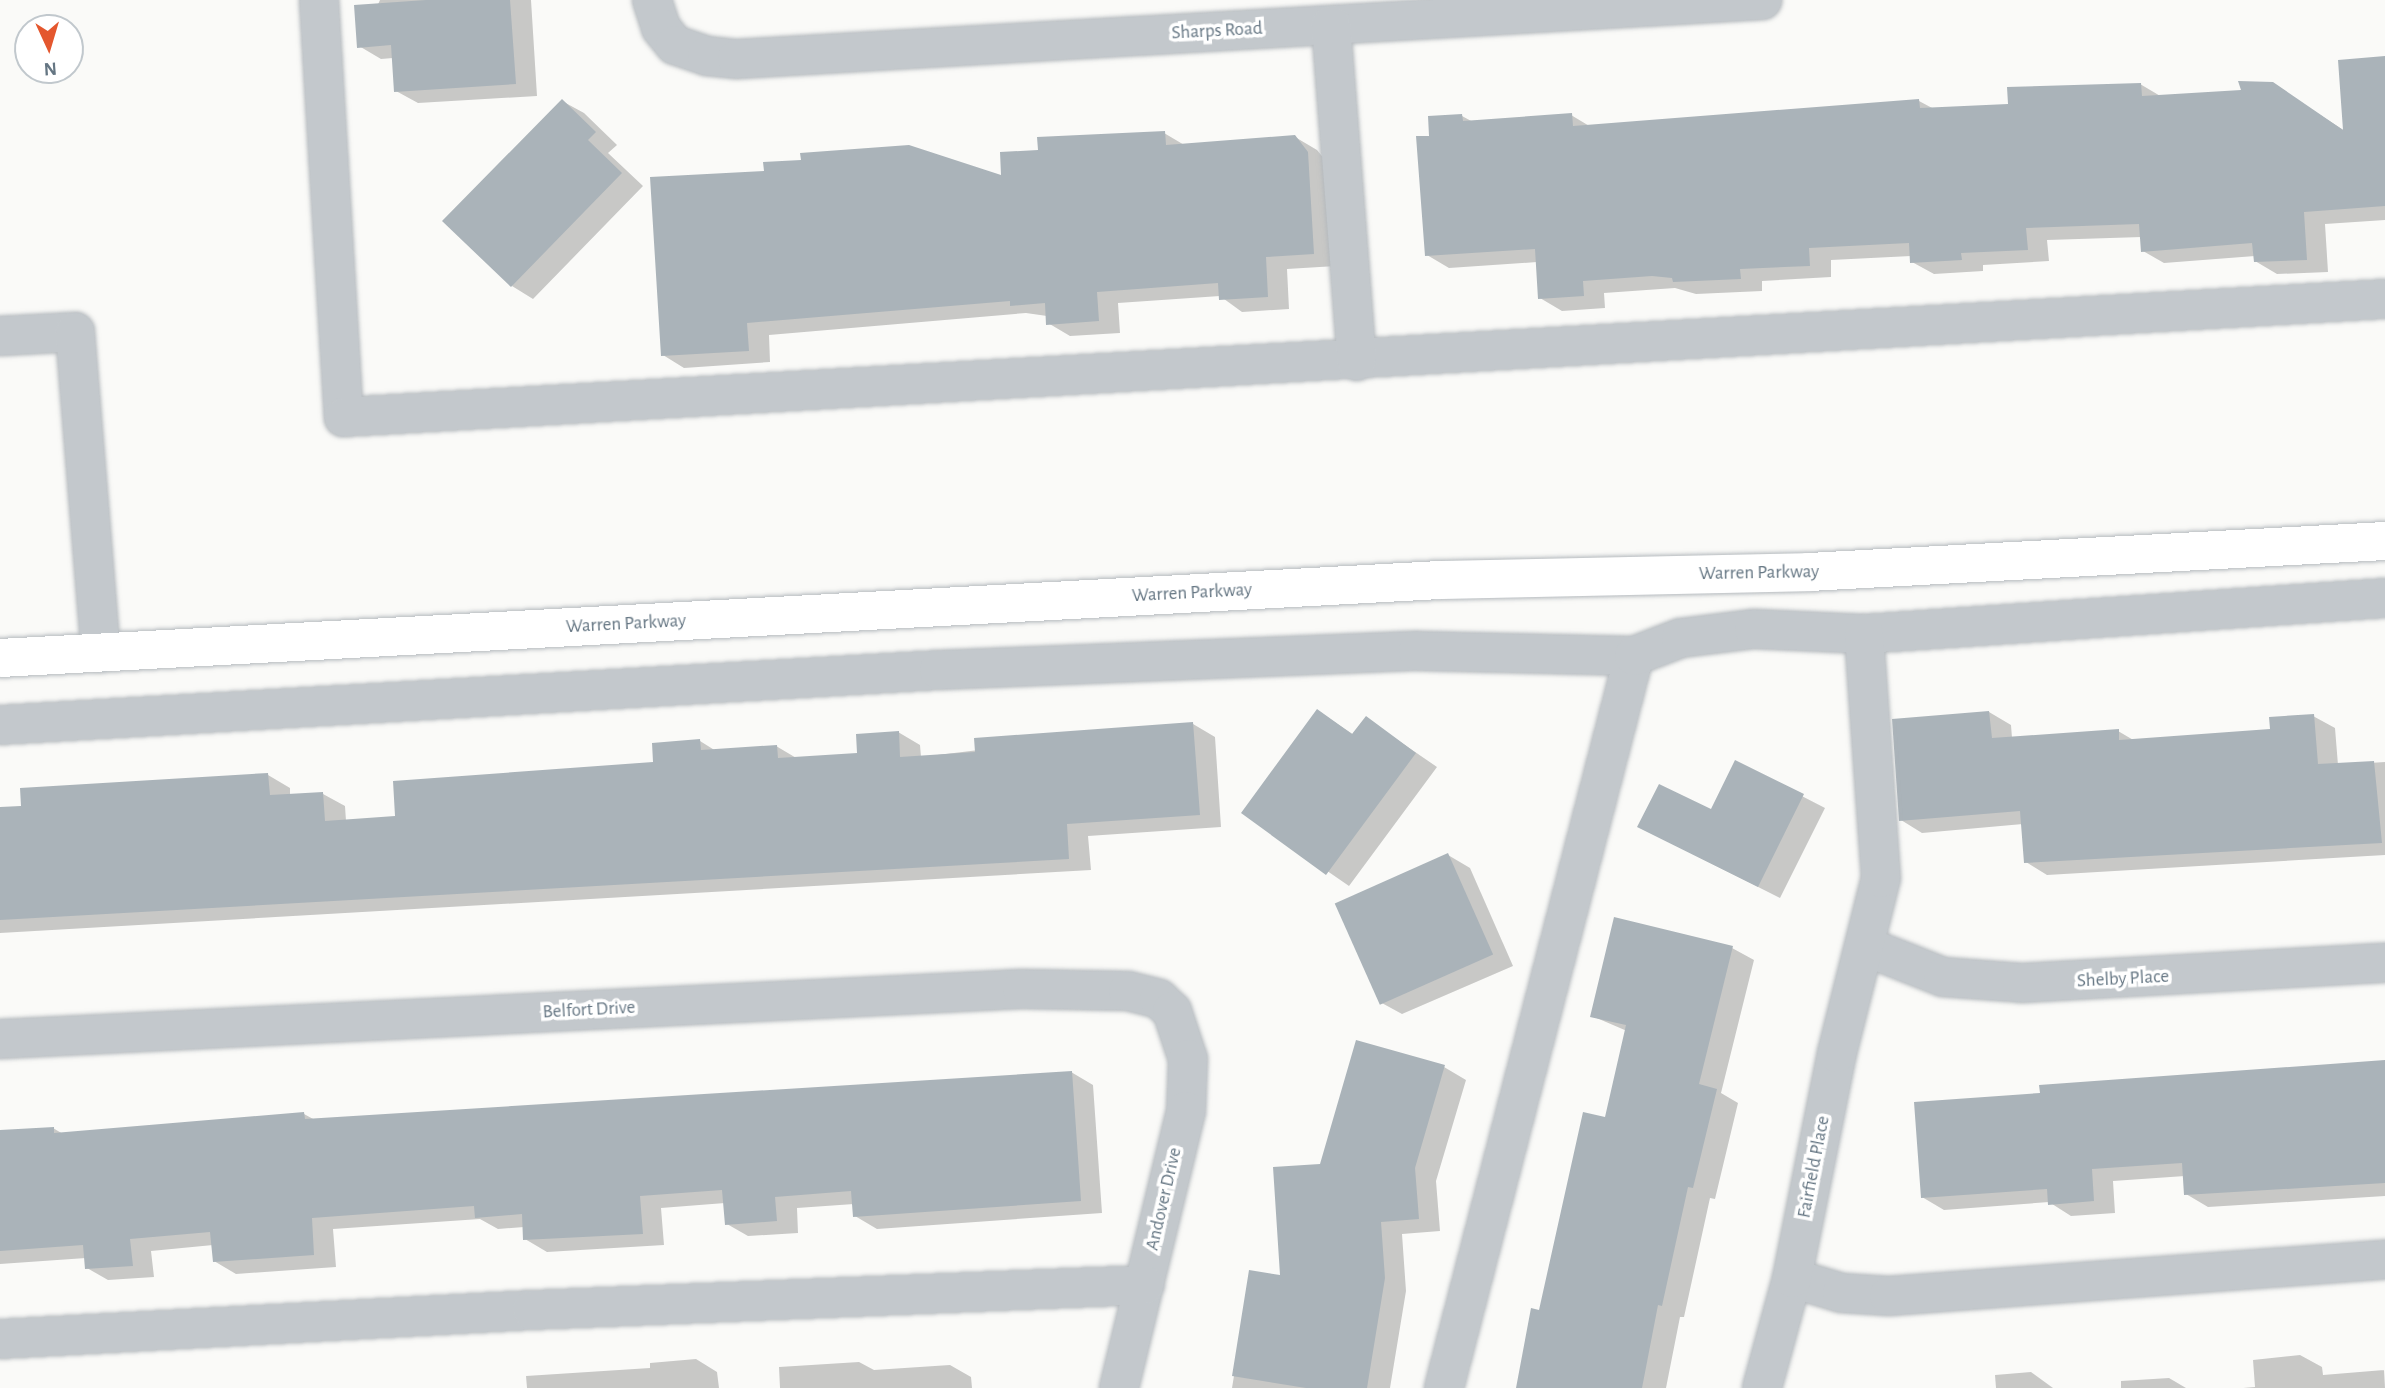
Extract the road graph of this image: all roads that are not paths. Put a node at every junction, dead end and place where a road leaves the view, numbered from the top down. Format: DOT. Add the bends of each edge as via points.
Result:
graph roads {
  1 [pos="318,0"];
  2 [pos="652,0"];
  3 [pos="1762,0"];
  4 [pos="1331,25"];
  5 [pos="2385,299"];
  6 [pos="0,336"];
  7 [pos="1357,361"];
  8 [pos="2385,541"];
  9 [pos="2385,598"];
  10 [pos="1864,634"];
  11 [pos="101,653"];
  12 [pos="1634,656"];
  13 [pos="0,658"];
  14 [pos="0,724"];
  15 [pos="1867,947"];
  16 [pos="2385,962"];
  17 [pos="1172,1011"];
  18 [pos="0,1039"];
  19 [pos="2385,1260"];
  20 [pos="1792,1278"];
  21 [pos="1144,1285"];
  22 [pos="0,1339"];
  23 [pos="1119,1388"];
  24 [pos="1444,1388"];
  25 [pos="1762,1388"];
  1 -- 7 [label="street" via="344,417"];
  2 -- 4 [label="street, Sharps Road" via="661,28 675,45 707,56 737,59"];
  3 -- 4 [label="street, Sharps Road"];
  4 -- 7 [label="street"];
  5 -- 7 [label="street"];
  6 -- 11 [label="street" via="75,332"];
  8 -- 11 [label="main road, Warren Parkway" via="1823,572 1438,580"];
  9 -- 10 [label="street"];
  10 -- 12 [label="street" via="1754,629 1681,638"];
  10 -- 15 [label="street, Fairfield Place" via="1881,878"];
  11 -- 13 [label="main road, Warren Parkway"];
  12 -- 14 [label="street" via="1418,651 939,670"];
  12 -- 24 [label="street"];
  15 -- 16 [label="street, Shelby Place" via="1943,977 2022,984"];
  15 -- 20 [label="street, Fairfield Place" via="1837,1052"];
  17 -- 18 [label="street, Belfort Drive" via="1159,999 1128,991 1021,989"];
  17 -- 21 [label="street, Andover Drive" via="1188,1059 1186,1111"];
  19 -- 20 [label="street" via="1889,1296 1842,1293"];
  20 -- 25 [label="street, Fairfield Place"];
  21 -- 22 [label="street" via="546,1309"];
  21 -- 23 [label="street, Andover Drive"];
}
